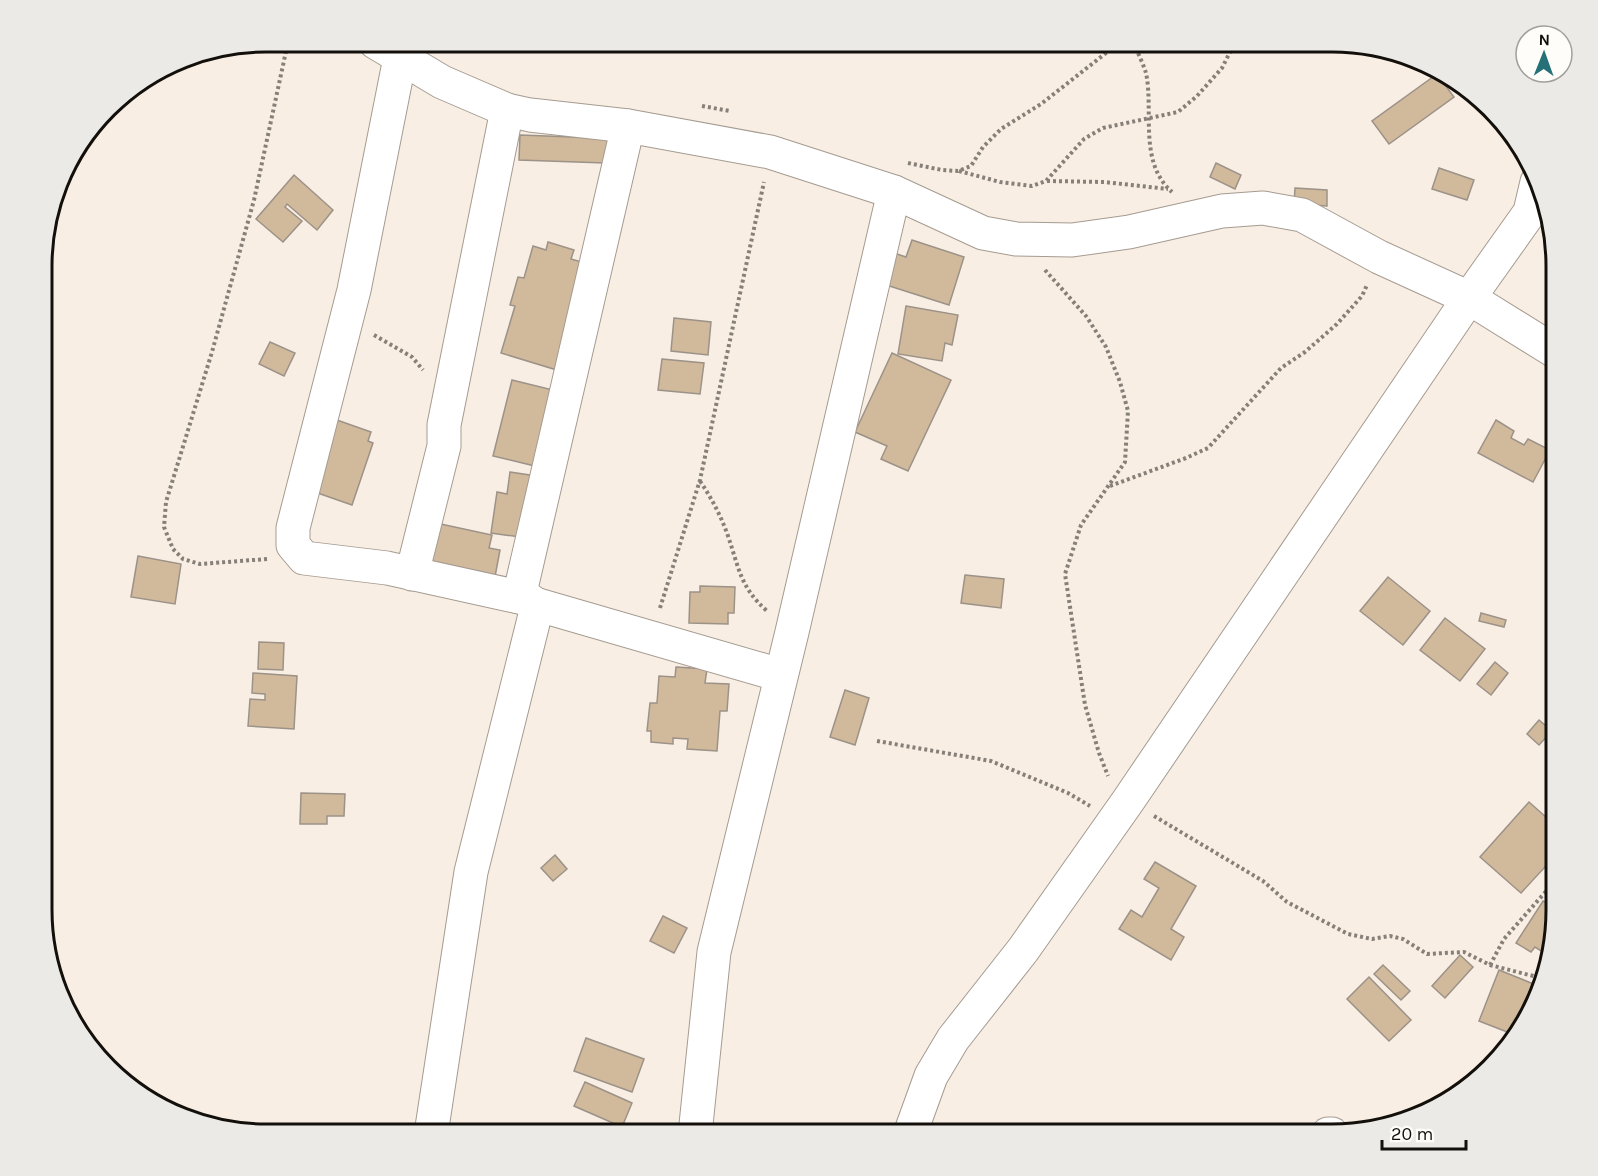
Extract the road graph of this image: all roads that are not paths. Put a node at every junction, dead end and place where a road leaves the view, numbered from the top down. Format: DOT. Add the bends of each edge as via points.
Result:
graph roads {
  1 [pos="388,52"];
  2 [pos="391,52"];
  3 [pos="507,110"];
  4 [pos="628,126"];
  5 [pos="896,176"];
  6 [pos="1534,197"];
  7 [pos="1469,298"];
  8 [pos="1545,345"];
  9 [pos="412,574"];
  10 [pos="527,600"];
  11 [pos="780,675"];
  12 [pos="433,1124"];
  13 [pos="696,1124"];
  14 [pos="914,1124"];
  1 -- 9 [label="street" via="350,303 293,528 293,545 304,558"];
  2 -- 3 [label="street" via="442,82"];
  3 -- 4 [label="street"];
  3 -- 9 [label="street" via="444,424 444,446"];
  4 -- 5 [label="street"];
  4 -- 10 [label="street"];
  5 -- 7 [label="street" via="983,233 1016,239 1072,240 1222,211 1263,208 1302,214 1379,257"];
  5 -- 11 [label="street"];
  6 -- 7 [label="street" via="1530,212"];
  7 -- 8 [label="street"];
  7 -- 14 [label="street" via="1121,810 1023,950 953,1039 931,1076"];
  9 -- 10 [label="street"];
  10 -- 11 [label="street"];
  10 -- 12 [label="street" via="535,615 471,872"];
  11 -- 13 [label="street" via="714,952"];
}
